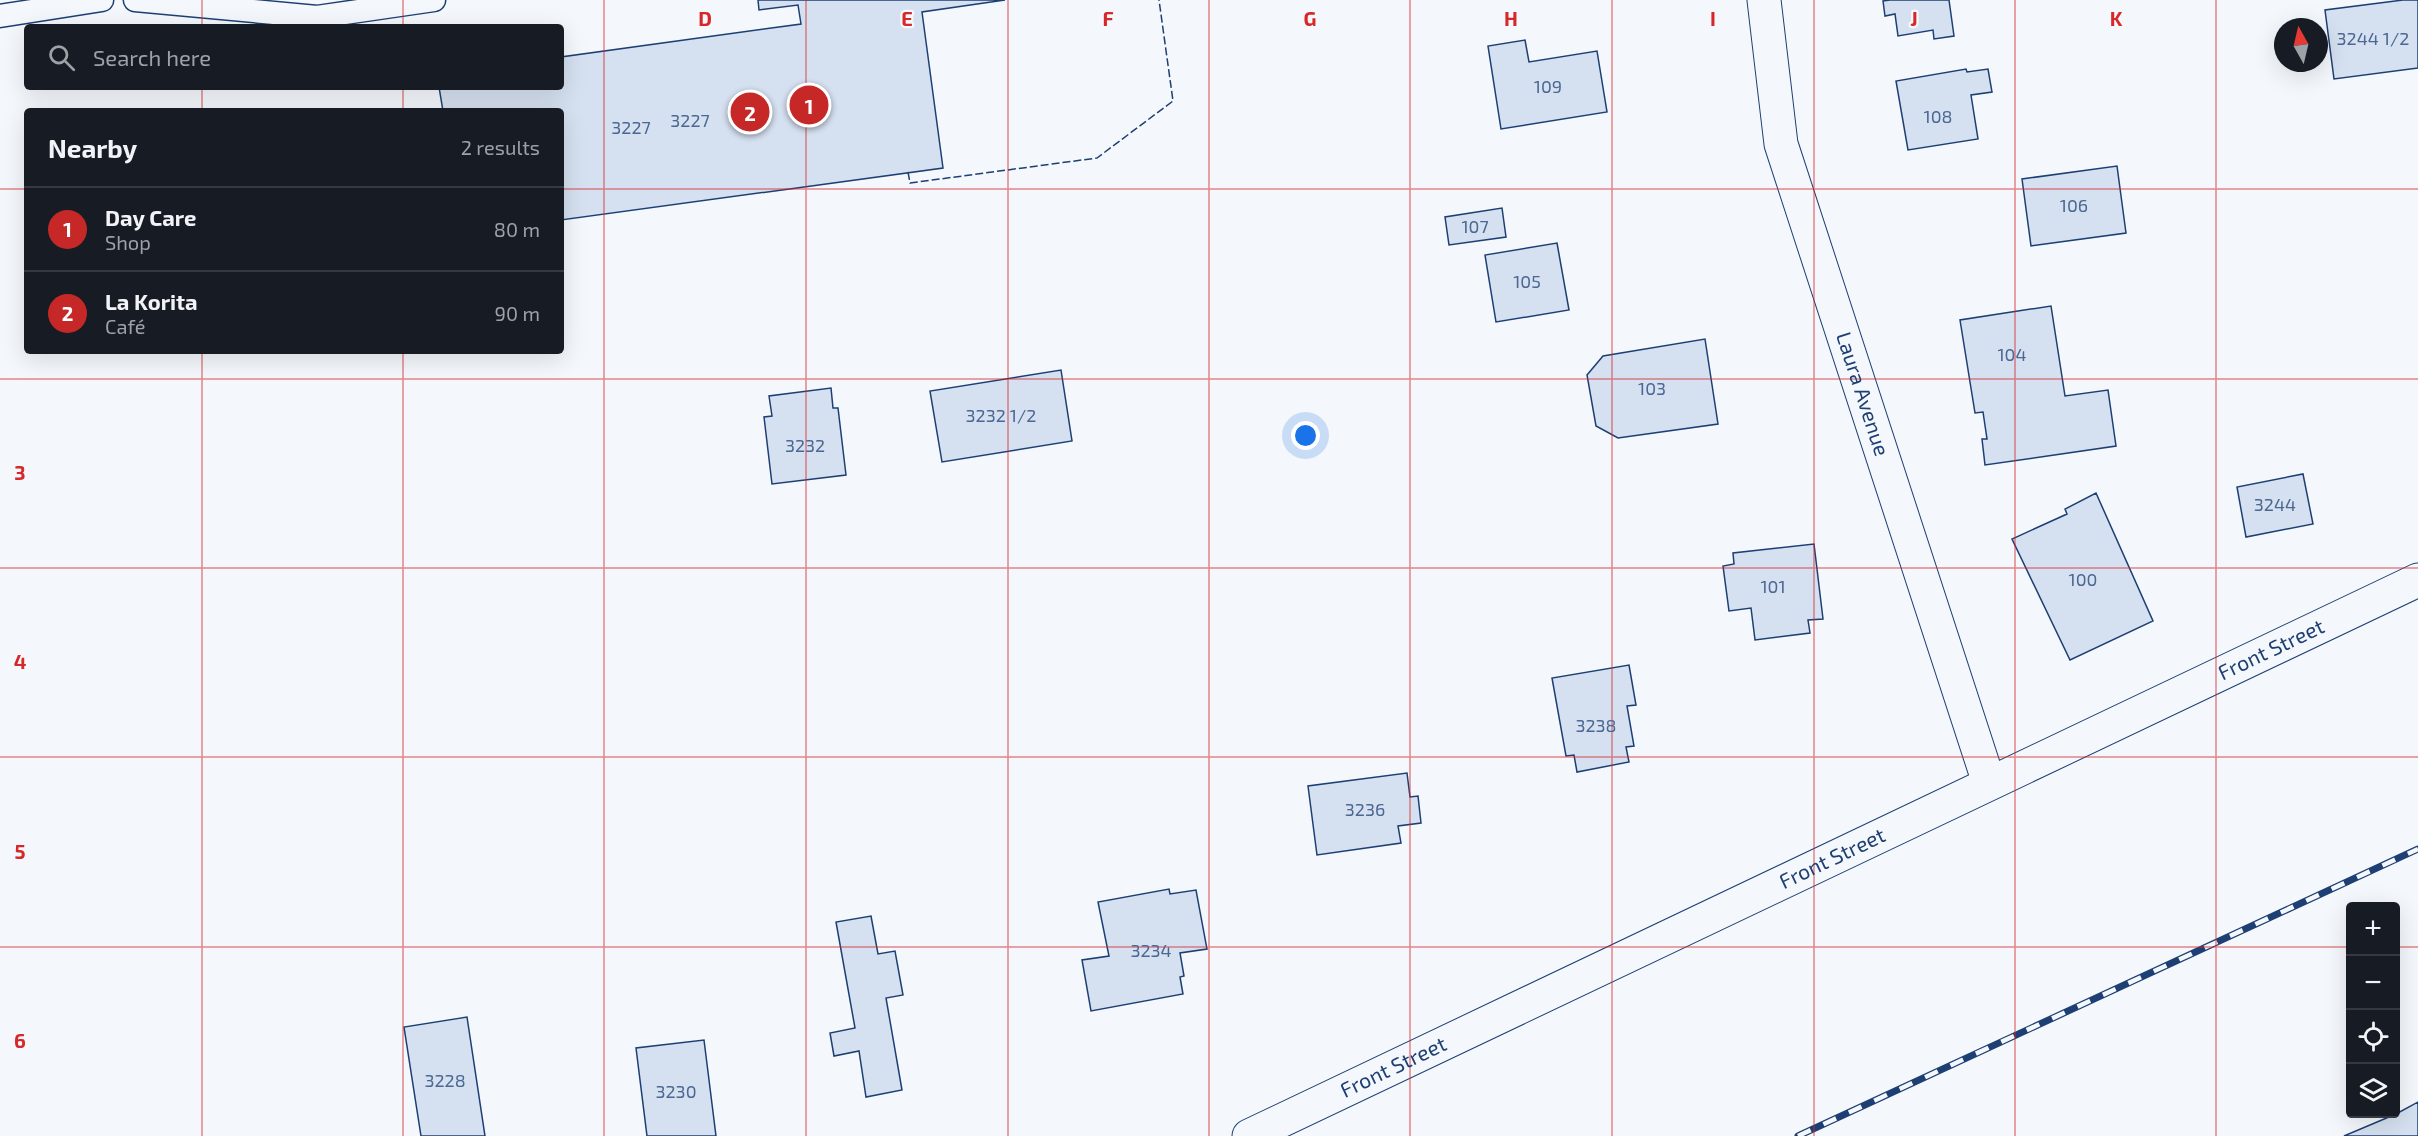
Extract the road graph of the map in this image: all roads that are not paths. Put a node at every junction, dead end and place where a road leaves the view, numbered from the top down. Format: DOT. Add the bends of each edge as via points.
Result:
graph roads {
  1 [pos="102,0"];
  2 [pos="135,0"];
  3 [pos="434,0"];
  4 [pos="1764,0"];
  5 [pos="268,6"];
  6 [pos="0,15"];
  7 [pos="2418,580"];
  8 [pos="1989,783"];
  9 [pos="1249,1136"];
  1 -- 6 [label="lane"];
  2 -- 5 [label="lane"];
  3 -- 5 [label="lane" via="317,17"];
  4 -- 8 [label="street, Laura Avenue" via="1781,144"];
  7 -- 8 [label="street, Front Street"];
  8 -- 9 [label="street, Front Street"];
}
